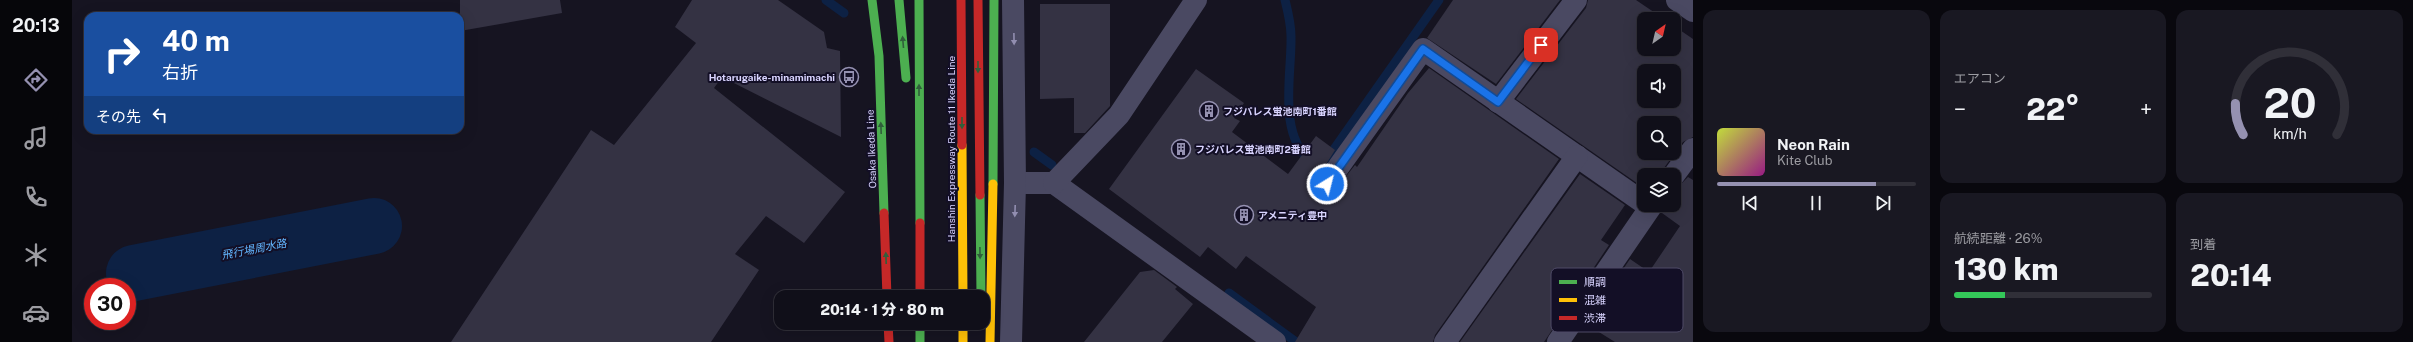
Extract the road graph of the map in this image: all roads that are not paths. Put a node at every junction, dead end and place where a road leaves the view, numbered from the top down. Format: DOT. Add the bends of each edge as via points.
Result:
graph roads {
  1 [pos="872,0"];
  2 [pos="899,0"];
  3 [pos="919,0"];
  4 [pos="961,0"];
  5 [pos="978,0"];
  6 [pos="994,0"];
  7 [pos="1013,0"];
  8 [pos="1196,0"];
  9 [pos="1576,0"];
  10 [pos="1677,0"];
  11 [pos="1693,10"];
  12 [pos="907,86"];
  13 [pos="1498,102"];
  14 [pos="909,117"];
  15 [pos="1693,149"];
  16 [pos="1577,156"];
  17 [pos="1679,168"];
  18 [pos="1016,183"];
  19 [pos="1054,183"];
  20 [pos="1327,184"];
  21 [pos="1637,197"];
  22 [pos="1643,212"];
  23 [pos="920,234"];
  24 [pos="1607,268"];
  25 [pos="887,290"];
  26 [pos="920,290"];
  27 [pos="963,290"];
  28 [pos="981,290"];
  29 [pos="888,330"];
  30 [pos="920,330"];
  31 [pos="963,330"];
  32 [pos="981,330"];
  33 [pos="1565,332"];
  34 [pos="889,342"];
  35 [pos="920,342"];
  36 [pos="963,342"];
  37 [pos="981,342"];
  38 [pos="990,342"];
  39 [pos="1011,342"];
  40 [pos="1275,342"];
  41 [pos="1445,342"];
  42 [pos="1558,342"];
  25 -- 1 [label="main road, Osaka Ikeda Line, one-way" via="879,56"];
  12 -- 2 [label="main road, one-way"];
  23 -- 3 [label="main road, one-way"];
  4 -- 27 [label="main road, Hanshin Expressway Route 11 Ikeda Line, one-way"];
  5 -- 28 [label="main road, one-way"];
  6 -- 38 [label="main road"];
  7 -- 18 [label="street, one-way"];
  8 -- 19 [label="street" via="1119,115"];
  9 -- 13 [label="street"];
  10 -- 11 [label="street"];
  13 -- 16 [label="street"];
  13 -- 20 [label="street" via="1423,49"];
  14 -- 23 [label="main road"];
  15 -- 17 [label="street"];
  16 -- 21 [label="street"];
  16 -- 41 [label="street"];
  18 -- 19 [label="street"];
  18 -- 39 [label="street, one-way"];
  19 -- 40 [label="street"];
  22 -- 24 [label="street"];
  23 -- 26 [label="main road"];
  29 -- 34 [label="main road"];
  30 -- 35 [label="main road"];
  31 -- 36 [label="main road"];
  32 -- 37 [label="main road"];
  33 -- 42 [label="street"];
}
